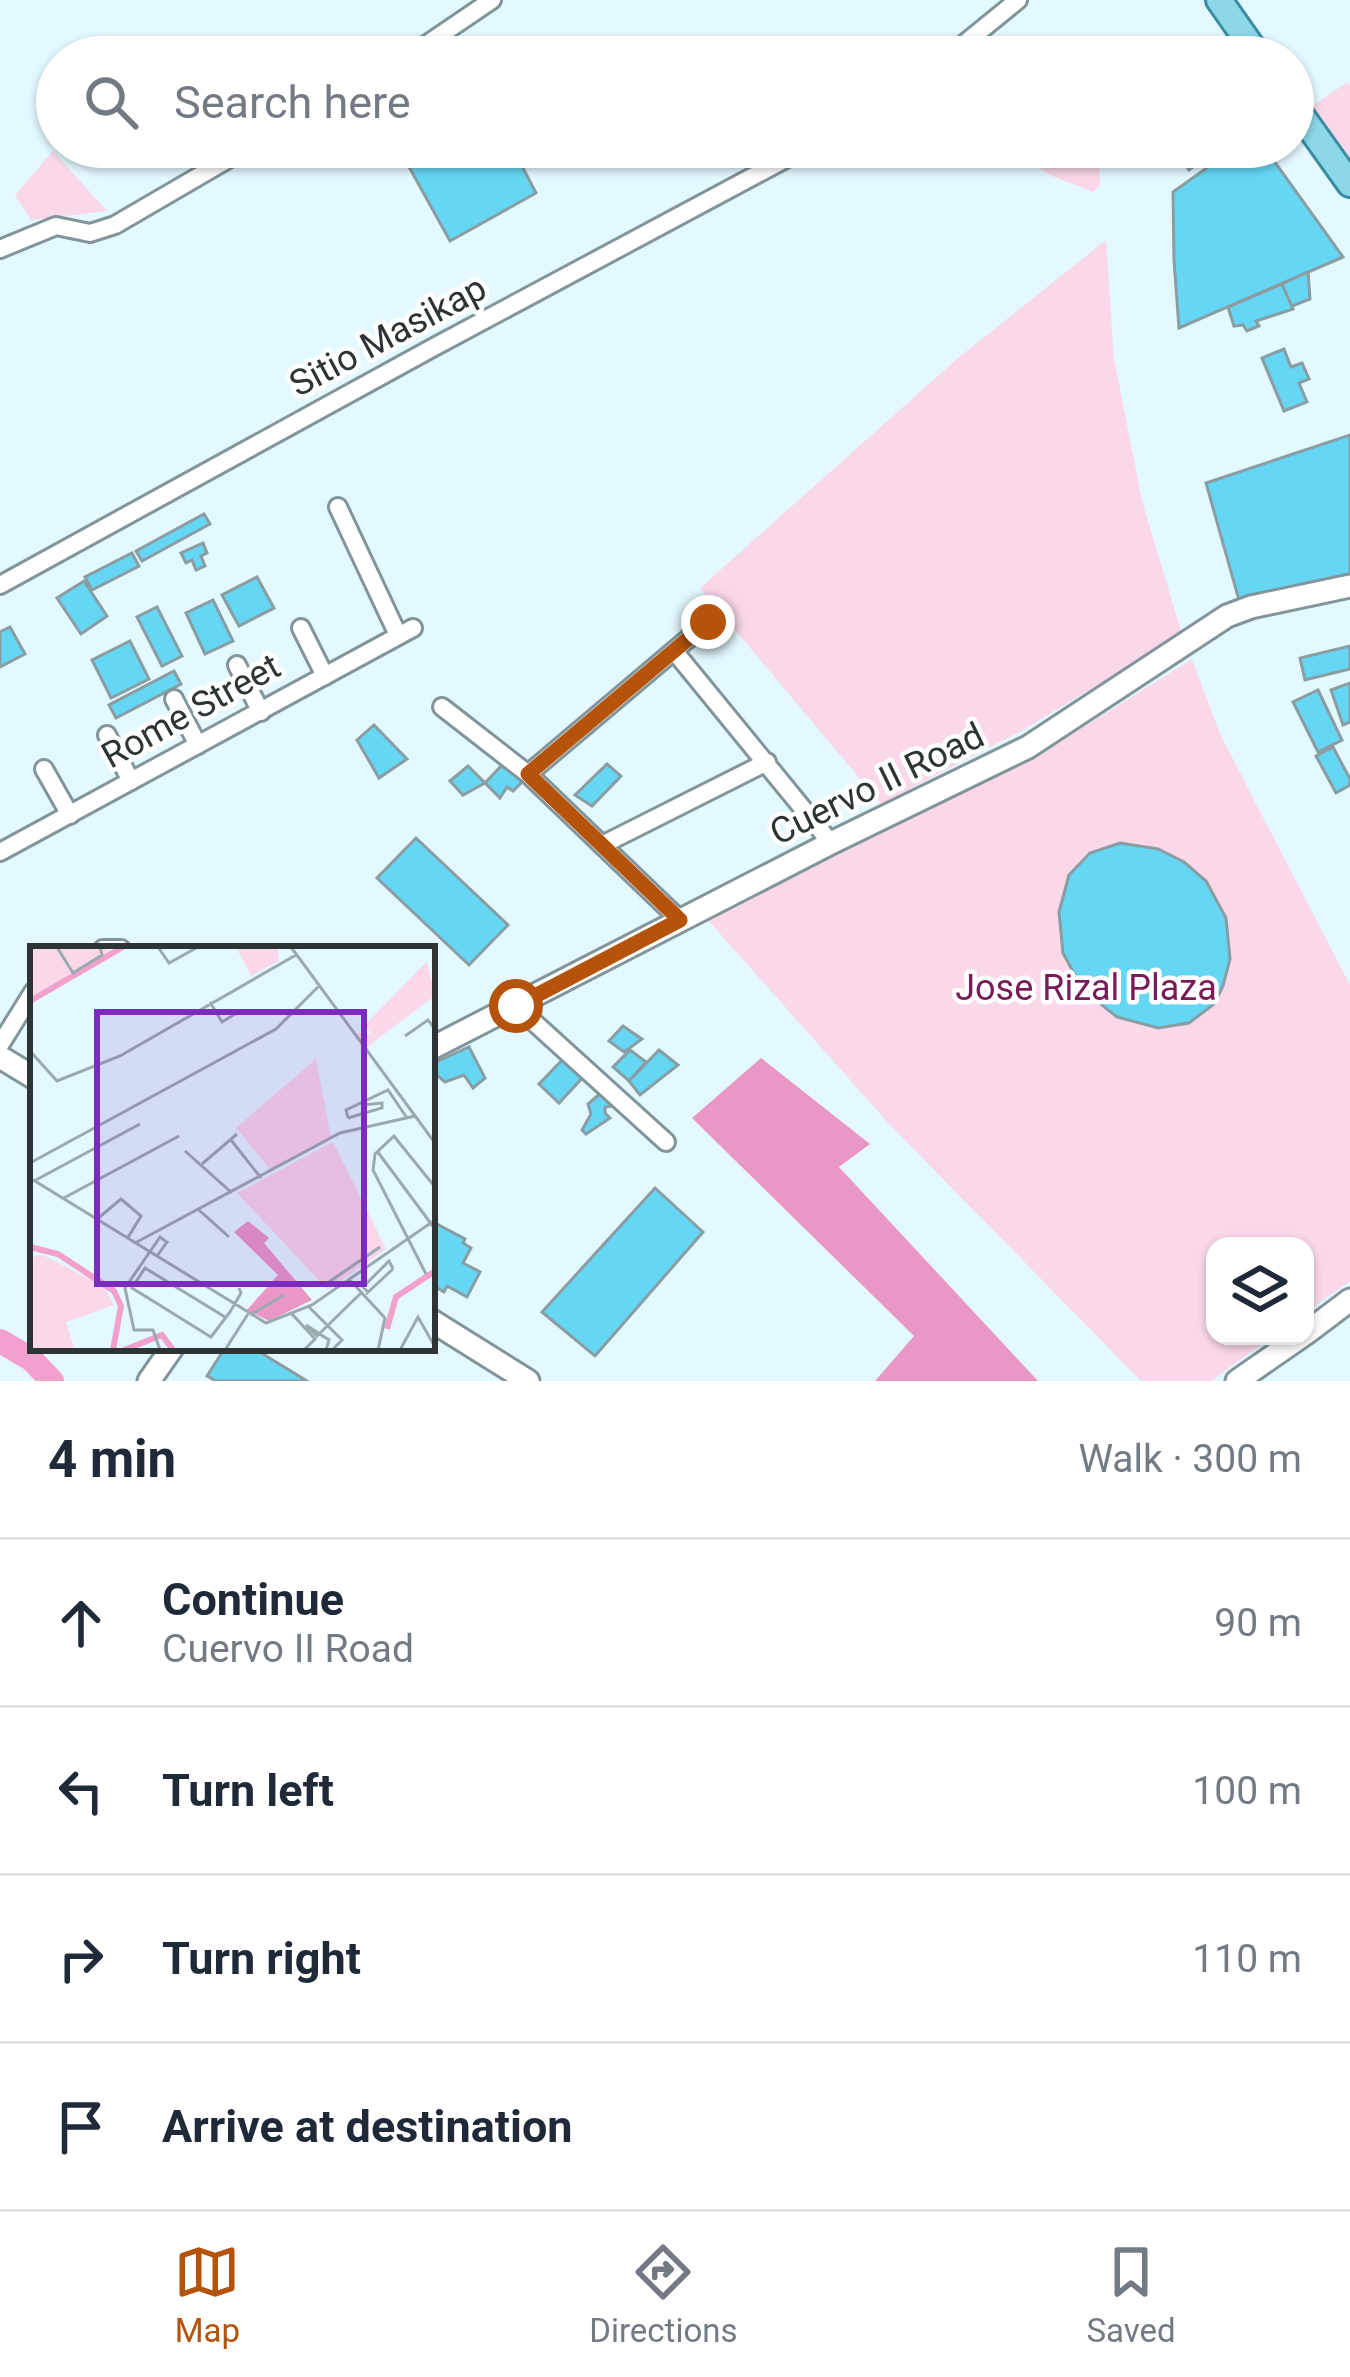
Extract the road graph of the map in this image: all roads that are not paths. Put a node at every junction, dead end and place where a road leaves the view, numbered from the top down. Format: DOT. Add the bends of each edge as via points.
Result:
graph roads {
  1 [pos="492,0"];
  2 [pos="1018,0"];
  3 [pos="1219,0"];
  4 [pos="439,36"];
  5 [pos="974,36"];
  6 [pos="1244,36"];
  7 [pos="1314,133"];
  8 [pos="213,168"];
  9 [pos="769,168"];
  10 [pos="1350,184"];
  11 [pos="0,249"];
  12 [pos="338,508"];
  13 [pos="0,585"];
  14 [pos="1350,586"];
  15 [pos="708,622"];
  16 [pos="301,628"];
  17 [pos="675,652"];
  18 [pos="237,664"];
  19 [pos="325,676"];
  20 [pos="173,699"];
  21 [pos="442,706"];
  22 [pos="261,712"];
  23 [pos="107,734"];
  24 [pos="198,745"];
  25 [pos="767,762"];
  26 [pos="44,769"];
  27 [pos="528,774"];
  28 [pos="131,781"];
  29 [pos="70,814"];
  30 [pos="4,843"];
  31 [pos="831,843"];
  32 [pos="604,844"];
  33 [pos="680,920"];
  34 [pos="30,997"];
  35 [pos="516,1006"];
  36 [pos="0,1045"];
  37 [pos="435,1046"];
  38 [pos="0,1057"];
  39 [pos="30,1076"];
  40 [pos="666,1142"];
  41 [pos="1350,1300"];
  42 [pos="435,1323"];
  43 [pos="1314,1327"];
  44 [pos="1289,1345"];
  45 [pos="170,1351"];
  46 [pos="149,1381"];
  47 [pos="528,1381"];
  48 [pos="1237,1381"];
  1 -- 4 [label="street"];
  2 -- 5 [label="street"];
  3 -- 6 [label="main road"];
  7 -- 10 [label="main road"];
  8 -- 11 [label="street" via="115,225 90,232 56,226"];
  9 -- 13 [label="street, Sitio Masikap"];
  12 -- 19 [label="street, Rome Street" via="406,631"];
  14 -- 31 [label="street, Cuervo II Road" via="1227,616 1028,747"];
  15 -- 17 [label="street"];
  16 -- 19 [label="street"];
  17 -- 25 [label="street"];
  17 -- 27 [label="street"];
  18 -- 22 [label="street"];
  19 -- 22 [label="street, Rome Street"];
  20 -- 24 [label="street"];
  21 -- 27 [label="street"];
  22 -- 24 [label="street, Rome Street"];
  23 -- 28 [label="street"];
  24 -- 28 [label="street, Rome Street"];
  25 -- 31 [label="street"];
  25 -- 32 [label="street"];
  26 -- 29 [label="street"];
  27 -- 32 [label="street"];
  28 -- 29 [label="street, Rome Street"];
  29 -- 30 [label="street, Rome Street"];
  31 -- 33 [label="street, Cuervo II Road"];
  32 -- 33 [label="street"];
  33 -- 35 [label="street, Cuervo II Road"];
  34 -- 36 [label="street"];
  35 -- 37 [label="street, Cuervo II Road"];
  35 -- 40 [label="street"];
  38 -- 39 [label="street"];
  41 -- 43 [label="street"];
  42 -- 47 [label="street"];
  44 -- 48 [label="street"];
  45 -- 46 [label="street"];
}
